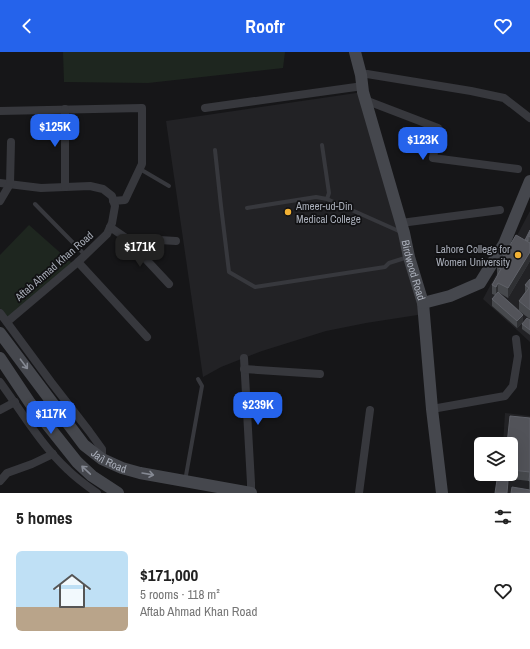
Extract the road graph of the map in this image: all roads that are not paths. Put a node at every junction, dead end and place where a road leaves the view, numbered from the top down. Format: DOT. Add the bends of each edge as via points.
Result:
graph roads {
  1 [pos="355,52"];
  2 [pos="362,80"];
  3 [pos="365,100"];
  4 [pos="205,108"];
  5 [pos="65,109"];
  6 [pos="0,110"];
  7 [pos="530,118"];
  8 [pos="11,142"];
  9 [pos="322,145"];
  10 [pos="215,150"];
  11 [pos="140,169"];
  12 [pos="518,169"];
  13 [pos="530,181"];
  14 [pos="0,183"];
  15 [pos="10,184"];
  16 [pos="169,186"];
  17 [pos="65,187"];
  18 [pos="327,199"];
  19 [pos="0,201"];
  20 [pos="113,201"];
  21 [pos="35,204"];
  22 [pos="247,208"];
  23 [pos="500,210"];
  24 [pos="110,227"];
  25 [pos="402,228"];
  26 [pos="126,238"];
  27 [pos="176,241"];
  28 [pos="85,255"];
  29 [pos="409,257"];
  30 [pos="78,262"];
  31 [pos="169,284"];
  32 [pos="423,302"];
  33 [pos="0,313"];
  34 [pos="7,322"];
  35 [pos="0,333"];
  36 [pos="147,337"];
  37 [pos="516,339"];
  38 [pos="0,358"];
  39 [pos="244,358"];
  40 [pos="244,369"];
  41 [pos="320,374"];
  42 [pos="198,380"];
  43 [pos="0,382"];
  44 [pos="15,402"];
  45 [pos="432,409"];
  46 [pos="0,410"];
  47 [pos="370,410"];
  48 [pos="53,454"];
  49 [pos="102,459"];
  50 [pos="0,481"];
  51 [pos="185,481"];
  52 [pos="97,493"];
  53 [pos="118,493"];
  54 [pos="251,493"];
  55 [pos="359,493"];
  56 [pos="442,493"];
  1 -- 2 [label="street, Birdwood Road"];
  2 -- 3 [label="street, Birdwood Road"];
  2 -- 4 [label="street"];
  2 -- 7 [label="street" via="367,74 504,98"];
  3 -- 12 [label="street" via="438,128 433,158"];
  3 -- 25 [label="street, Birdwood Road"];
  5 -- 6 [label="street"];
  5 -- 11 [label="street" via="142,108"];
  5 -- 17 [label="street"];
  8 -- 15 [label="street"];
  9 -- 18 [label="lane" via="329,193"];
  10 -- 29 [label="lane" via="229,272 255,287 385,267 388,263"];
  11 -- 16 [label="lane"];
  11 -- 20 [label="street" via="125,200"];
  13 -- 32 [label="street" via="504,244 480,283 450,296"];
  14 -- 15 [label="street"];
  15 -- 17 [label="street" via="41,188"];
  15 -- 19 [label="street"];
  17 -- 20 [label="street" via="90,186 103,189 112,196"];
  18 -- 22 [label="lane" via="316,197"];
  18 -- 25 [label="lane"];
  20 -- 24 [label="street, Aftab Ahmad Khan Road" via="115,206"];
  21 -- 28 [label="lane"];
  23 -- 25 [label="street"];
  24 -- 26 [label="street"];
  24 -- 28 [label="street, Aftab Ahmad Khan Road" via="107,234"];
  25 -- 29 [label="street, Birdwood Road"];
  26 -- 27 [label="street"];
  26 -- 31 [label="street"];
  28 -- 30 [label="street, Aftab Ahmad Khan Road"];
  29 -- 32 [label="street, Birdwood Road"];
  30 -- 34 [label="street, Aftab Ahmad Khan Road"];
  30 -- 36 [label="street"];
  32 -- 45 [label="street, Birdwood Road"];
  33 -- 34 [label="street"];
  34 -- 49 [label="street" via="102,449"];
  35 -- 49 [label="street, Jail Road, one-way" via="84,445"];
  37 -- 45 [label="street" via="518,356 513,386 505,396"];
  53 -- 38 [label="street, Jail Road, one-way" via="92,476 77,462 30,403"];
  39 -- 40 [label="street"];
  40 -- 41 [label="street"];
  40 -- 54 [label="street"];
  42 -- 51 [label="lane" via="202,386"];
  43 -- 44 [label="street"];
  44 -- 46 [label="street"];
  44 -- 48 [label="street"];
  45 -- 56 [label="street, Birdwood Road"];
  47 -- 55 [label="street"];
  48 -- 50 [label="street" via="8,473"];
  48 -- 52 [label="street" via="68,470"];
  49 -- 51 [label="street, Jail Road, one-way" via="140,473"];
  51 -- 54 [label="street, Jail Road"];
}
